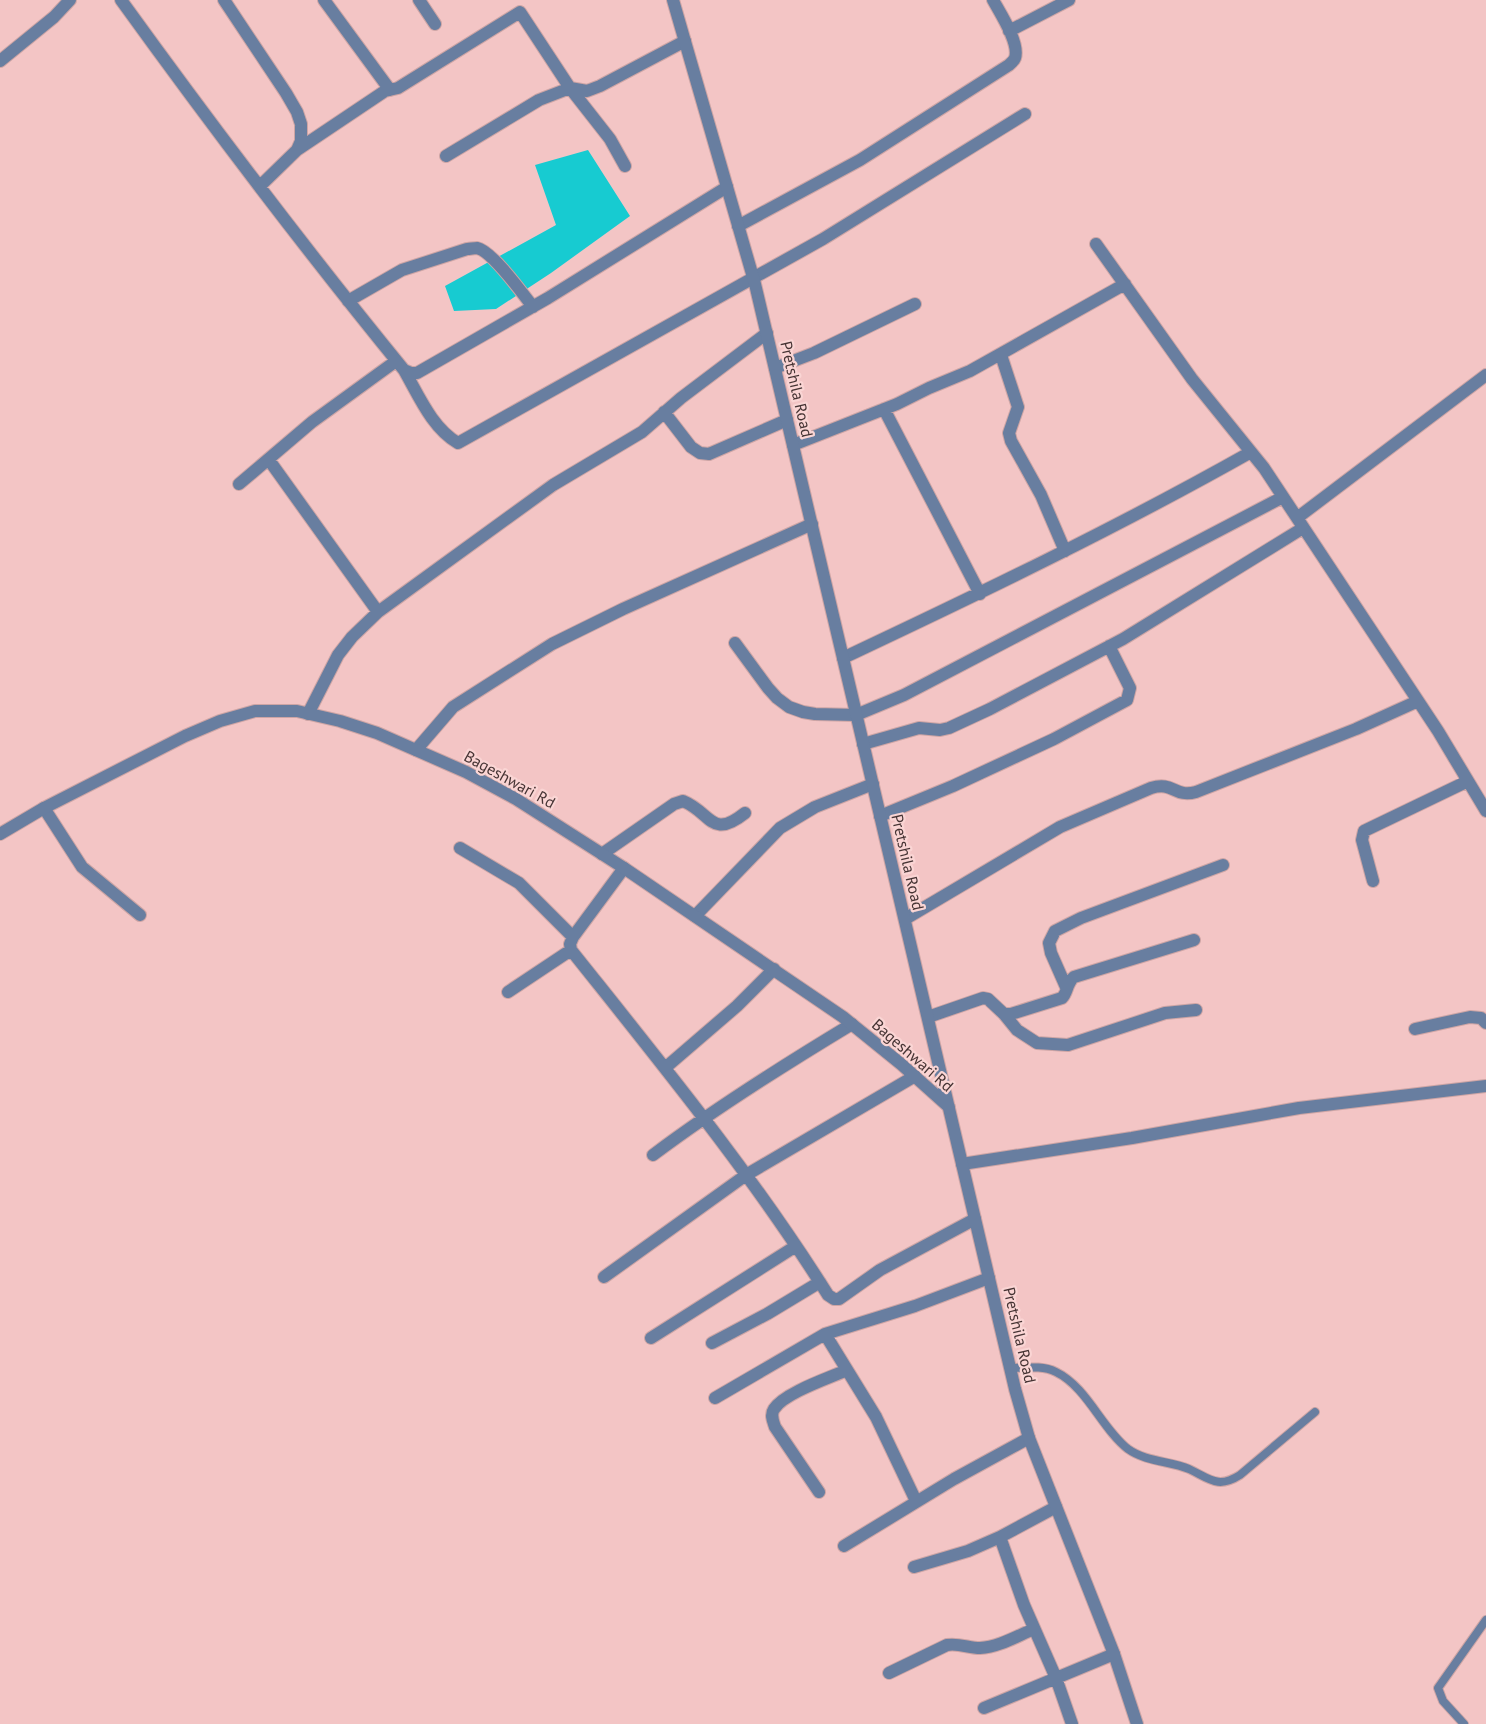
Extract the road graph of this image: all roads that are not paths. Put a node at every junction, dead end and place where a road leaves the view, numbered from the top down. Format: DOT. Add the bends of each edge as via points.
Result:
graph roads {
  1 [pos="70,0"];
  2 [pos="122,0"];
  3 [pos="224,0"];
  4 [pos="324,0"];
  5 [pos="419,0"];
  6 [pos="512,0"];
  7 [pos="673,0"];
  8 [pos="993,0"];
  9 [pos="1069,0"];
  10 [pos="520,12"];
  11 [pos="435,24"];
  12 [pos="1010,31"];
  13 [pos="685,41"];
  14 [pos="0,61"];
  15 [pos="570,88"];
  16 [pos="390,90"];
  17 [pos="1025,114"];
  18 [pos="297,150"];
  19 [pos="446,156"];
  20 [pos="625,166"];
  21 [pos="260,186"];
  22 [pos="727,188"];
  23 [pos="738,226"];
  24 [pos="1096,244"];
  25 [pos="753,279"];
  26 [pos="1125,284"];
  27 [pos="348,301"];
  28 [pos="915,304"];
  29 [pos="533,307"];
  30 [pos="767,333"];
  31 [pos="1001,355"];
  32 [pos="400,366"];
  33 [pos="775,368"];
  34 [pos="1486,375"];
  35 [pos="884,409"];
  36 [pos="664,412"];
  37 [pos="787,420"];
  38 [pos="793,445"];
  39 [pos="1251,452"];
  40 [pos="268,460"];
  41 [pos="238,484"];
  42 [pos="1283,497"];
  43 [pos="1300,523"];
  44 [pos="812,524"];
  45 [pos="1065,551"];
  46 [pos="980,594"];
  47 [pos="378,612"];
  48 [pos="735,643"];
  49 [pos="1109,646"];
  50 [pos="843,658"];
  51 [pos="1418,701"];
  52 [pos="308,714"];
  53 [pos="856,715"];
  54 [pos="863,744"];
  55 [pos="416,750"];
  56 [pos="1468,781"];
  57 [pos="873,784"];
  58 [pos="44,808"];
  59 [pos="1486,811"];
  60 [pos="746,813"];
  61 [pos="880,816"];
  62 [pos="0,834"];
  63 [pos="460,848"];
  64 [pos="602,854"];
  65 [pos="1223,865"];
  66 [pos="624,868"];
  67 [pos="1373,881"];
  68 [pos="140,915"];
  69 [pos="695,916"];
  70 [pos="905,920"];
  71 [pos="573,937"];
  72 [pos="1194,940"];
  73 [pos="571,951"];
  74 [pos="774,969"];
  75 [pos="1066,987"];
  76 [pos="508,992"];
  77 [pos="1196,1010"];
  78 [pos="1004,1014"];
  79 [pos="928,1017"];
  80 [pos="1486,1023"];
  81 [pos="852,1024"];
  82 [pos="1415,1029"];
  83 [pos="665,1068"];
  84 [pos="915,1076"];
  85 [pos="1486,1086"];
  86 [pos="949,1107"];
  87 [pos="704,1117"];
  88 [pos="653,1155"];
  89 [pos="962,1164"];
  90 [pos="746,1175"];
  91 [pos="975,1219"];
  92 [pos="796,1246"];
  93 [pos="604,1277"];
  94 [pos="989,1278"];
  95 [pos="820,1282"];
  96 [pos="825,1334"];
  97 [pos="651,1338"];
  98 [pos="712,1343"];
  99 [pos="1010,1368"];
  100 [pos="847,1370"];
  101 [pos="715,1398"];
  102 [pos="1315,1412"];
  103 [pos="1029,1438"];
  104 [pos="819,1492"];
  105 [pos="916,1501"];
  106 [pos="1056,1508"];
  107 [pos="1000,1537"];
  108 [pos="844,1546"];
  109 [pos="914,1567"];
  110 [pos="1486,1620"];
  111 [pos="1034,1629"];
  112 [pos="1114,1654"];
  113 [pos="889,1673"];
  114 [pos="1056,1678"];
  115 [pos="984,1708"];
  116 [pos="1072,1724"];
  117 [pos="1137,1724"];
  118 [pos="1464,1724"];
  1 -- 14 [label="street" via="54,18"];
  2 -- 21 [label="street"];
  3 -- 18 [label="street" via="297,112 301,124"];
  4 -- 16 [label="street"];
  5 -- 11 [label="street"];
  6 -- 10 [label="street"];
  7 -- 13 [label="street, Pretshila Road"];
  8 -- 12 [label="street"];
  9 -- 12 [label="street"];
  10 -- 15 [label="street"];
  10 -- 16 [label="street"];
  12 -- 23 [label="street" via="1015,57 1001,71 860,160"];
  13 -- 15 [label="street" via="587,92"];
  13 -- 22 [label="street, Pretshila Road"];
  15 -- 19 [label="street" via="539,100"];
  15 -- 20 [label="street"];
  16 -- 18 [label="street"];
  17 -- 25 [label="street"];
  18 -- 21 [label="street"];
  21 -- 27 [label="street"];
  22 -- 23 [label="street, Pretshila Road"];
  22 -- 29 [label="street"];
  23 -- 25 [label="street, Pretshila Road"];
  24 -- 26 [label="street"];
  25 -- 30 [label="street, Pretshila Road"];
  25 -- 32 [label="street" via="458,443 432,419"];
  26 -- 31 [label="street"];
  26 -- 39 [label="street" via="1156,331"];
  27 -- 29 [label="street" via="402,270 478,248 507,274"];
  27 -- 32 [label="street"];
  28 -- 33 [label="street"];
  29 -- 32 [label="street" via="417,373 411,374"];
  30 -- 33 [label="street, Pretshila Road"];
  30 -- 36 [label="street"];
  31 -- 35 [label="street"];
  31 -- 45 [label="street" via="1018,408 1011,441 1041,495"];
  32 -- 40 [label="street" via="312,422"];
  33 -- 37 [label="street, Pretshila Road"];
  34 -- 43 [label="street"];
  35 -- 38 [label="street"];
  35 -- 46 [label="street"];
  36 -- 37 [label="street" via="700,453 710,453"];
  36 -- 47 [label="street" via="642,432 553,485"];
  37 -- 38 [label="street, Pretshila Road"];
  38 -- 44 [label="street, Pretshila Road"];
  39 -- 42 [label="street"];
  39 -- 45 [label="street"];
  40 -- 41 [label="street"];
  40 -- 47 [label="street"];
  42 -- 43 [label="street"];
  42 -- 53 [label="street" via="904,695"];
  43 -- 49 [label="street" via="1224,579"];
  43 -- 51 [label="street"];
  44 -- 50 [label="street, Pretshila Road"];
  44 -- 55 [label="street" via="552,644 453,707"];
  45 -- 46 [label="street"];
  46 -- 50 [label="street"];
  47 -- 52 [label="street" via="338,655"];
  48 -- 53 [label="street" via="768,688 789,707 815,714"];
  49 -- 54 [label="street" via="949,728 919,728"];
  49 -- 61 [label="street" via="1130,688 1127,700 1035,749"];
  50 -- 53 [label="street, Pretshila Road"];
  51 -- 56 [label="street"];
  51 -- 70 [label="street" via="1196,792 1179,793 1162,784 1140,792 1060,827"];
  52 -- 55 [label="street, Bageshwari Rd" via="377,733"];
  52 -- 58 [label="street, Bageshwari Rd" via="255,711 220,721"];
  53 -- 54 [label="street, Pretshila Road"];
  54 -- 57 [label="street, Pretshila Road"];
  55 -- 64 [label="street, Bageshwari Rd" via="516,799"];
  56 -- 59 [label="street"];
  56 -- 67 [label="street" via="1364,831 1362,840"];
  57 -- 61 [label="street, Pretshila Road"];
  57 -- 69 [label="street" via="815,807 780,828"];
  58 -- 62 [label="street, Bageshwari Rd"];
  58 -- 68 [label="street" via="82,867"];
  60 -- 64 [label="street" via="723,826 683,801"];
  61 -- 70 [label="street, Pretshila Road"];
  63 -- 71 [label="street" via="519,884"];
  64 -- 66 [label="street, Bageshwari Rd"];
  65 -- 75 [label="street" via="1055,931 1049,943"];
  66 -- 69 [label="street, Bageshwari Rd"];
  66 -- 71 [label="street"];
  69 -- 74 [label="street, Bageshwari Rd"];
  70 -- 79 [label="street, Pretshila Road"];
  71 -- 73 [label="street"];
  72 -- 75 [label="street" via="1081,975"];
  73 -- 76 [label="street"];
  73 -- 83 [label="street"];
  74 -- 81 [label="street, Bageshwari Rd"];
  74 -- 83 [label="street"];
  75 -- 78 [label="street" via="1062,999"];
  77 -- 78 [label="street" via="1165,1013 1068,1045 1037,1043 1017,1030"];
  78 -- 79 [label="street" via="983,998"];
  79 -- 86 [label="street, Pretshila Road"];
  80 -- 82 [label="street" via="1470,1017"];
  81 -- 84 [label="street, Bageshwari Rd"];
  81 -- 87 [label="street"];
  83 -- 87 [label="street"];
  84 -- 86 [label="street, Bageshwari Rd"];
  84 -- 90 [label="street"];
  85 -- 89 [label="street" via="1299,1108"];
  86 -- 89 [label="street, Pretshila Road"];
  87 -- 88 [label="street"];
  87 -- 90 [label="street"];
  89 -- 91 [label="street, Pretshila Road"];
  90 -- 92 [label="street"];
  90 -- 93 [label="street"];
  91 -- 94 [label="street, Pretshila Road"];
  91 -- 95 [label="street" via="874,1274 839,1299 828,1296"];
  92 -- 95 [label="street"];
  92 -- 97 [label="street"];
  94 -- 96 [label="street"];
  94 -- 99 [label="street, Pretshila Road"];
  95 -- 98 [label="street"];
  96 -- 100 [label="street"];
  96 -- 101 [label="street"];
  99 -- 102 [label="lane" via="1055,1371 1089,1402 1130,1451 1220,1483 1240,1476"];
  99 -- 103 [label="street, Pretshila Road"];
  100 -- 104 [label="street" via="785,1399 771,1417"];
  100 -- 105 [label="street" via="876,1417"];
  103 -- 105 [label="street"];
  103 -- 106 [label="street, Pretshila Road"];
  105 -- 108 [label="street"];
  106 -- 107 [label="street"];
  106 -- 112 [label="street, Pretshila Road"];
  107 -- 109 [label="street"];
  107 -- 111 [label="street"];
  110 -- 118 [label="lane" via="1438,1688 1443,1701"];
  111 -- 113 [label="street" via="992,1646 947,1645"];
  111 -- 114 [label="street"];
  112 -- 114 [label="street"];
  112 -- 117 [label="street, Pretshila Road"];
  114 -- 115 [label="street"];
  114 -- 116 [label="street"];
}
